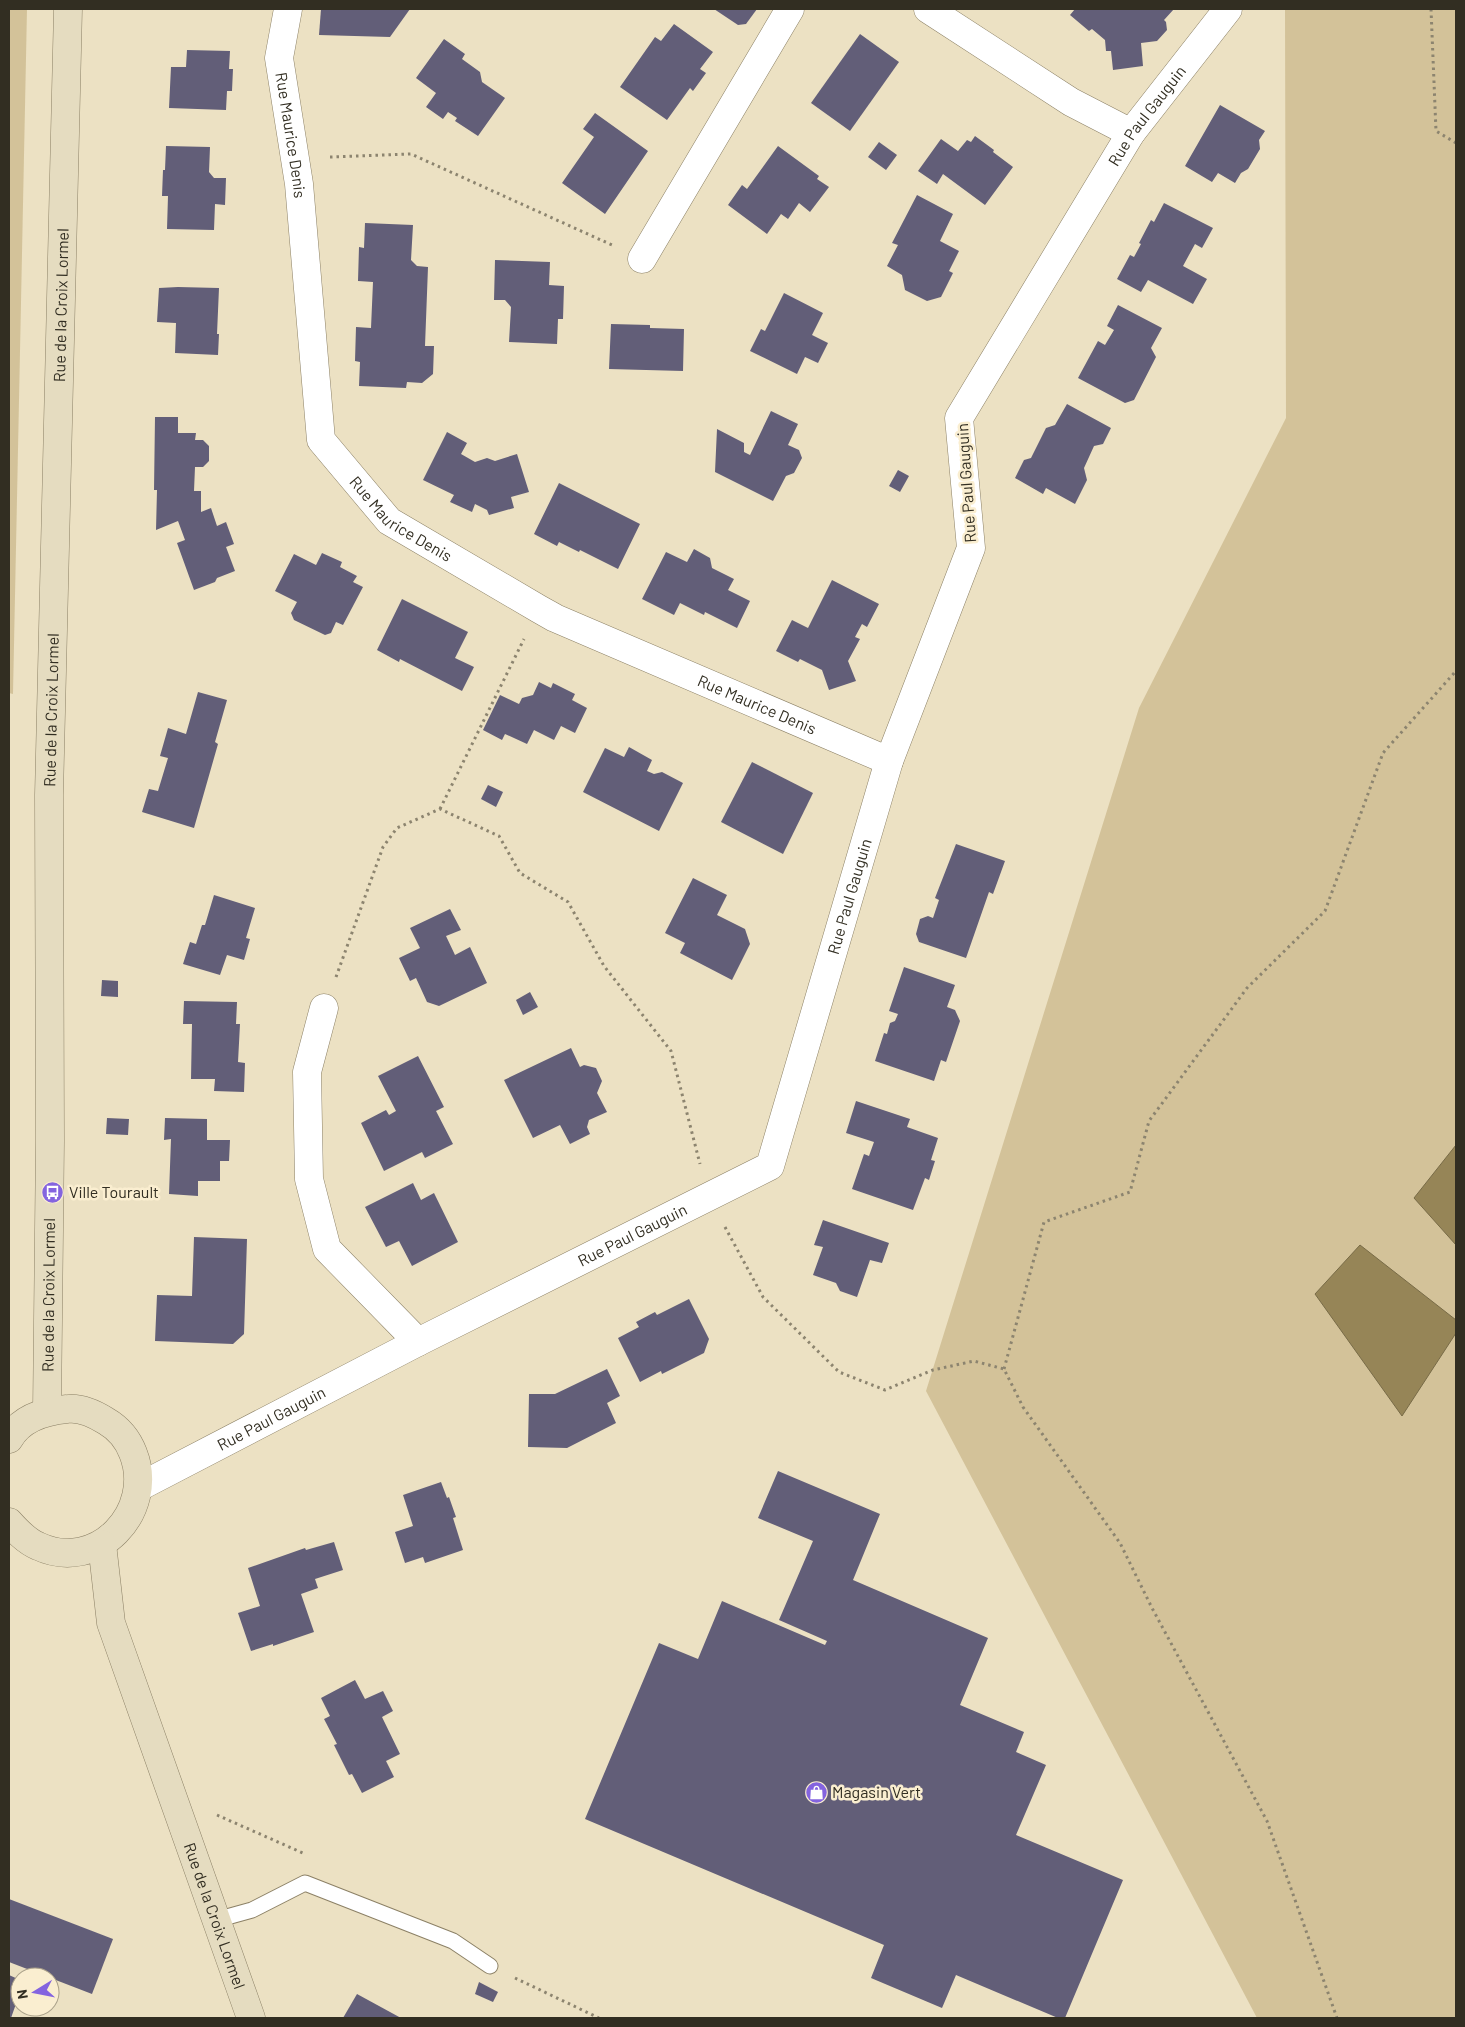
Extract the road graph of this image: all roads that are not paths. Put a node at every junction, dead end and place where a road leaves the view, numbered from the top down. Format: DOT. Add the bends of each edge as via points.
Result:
graph roads {
  1 [pos="68,9"];
  2 [pos="288,9"];
  3 [pos="790,9"];
  4 [pos="928,9"];
  5 [pos="1228,9"];
  6 [pos="1131,133"];
  7 [pos="642,258"];
  8 [pos="889,761"];
  9 [pos="324,1008"];
  10 [pos="418,1342"];
  11 [pos="47,1411"];
  12 [pos="10,1436"];
  13 [pos="139,1487"];
  14 [pos="12,1535"];
  15 [pos="102,1544"];
  16 [pos="216,1920"];
  17 [pos="490,1966"];
  18 [pos="251,2018"];
  1 -- 11 [label="street, Rue de la Croix Lormel" via="48,795 50,1141"];
  2 -- 8 [label="street, Rue Maurice Denis" via="279,58 299,184 321,440 389,521 539,609"];
  3 -- 7 [label="street"];
  4 -- 6 [label="street" via="1071,102"];
  5 -- 6 [label="street, Rue Paul Gauguin"];
  6 -- 8 [label="street, Rue Paul Gauguin" via="959,418 971,548"];
  8 -- 10 [label="street, Rue Paul Gauguin" via="770,1166"];
  9 -- 10 [label="street" via="307,1072 309,1179 327,1248"];
  10 -- 13 [label="street, Rue Paul Gauguin"];
  11 -- 12 [label="street" via="27,1420"];
  11 -- 13 [label="street" via="71,1408 93,1413 113,1425 129,1443 137,1464"];
  13 -- 15 [label="street" via="133,1510 120,1529"];
  14 -- 15 [label="street" via="59,1552 81,1551"];
  15 -- 16 [label="street, Rue de la Croix Lormel" via="111,1623"];
  16 -- 17 [label="lane" via="252,1910 305,1883 453,1942"];
  16 -- 18 [label="street, Rue de la Croix Lormel"];
}
